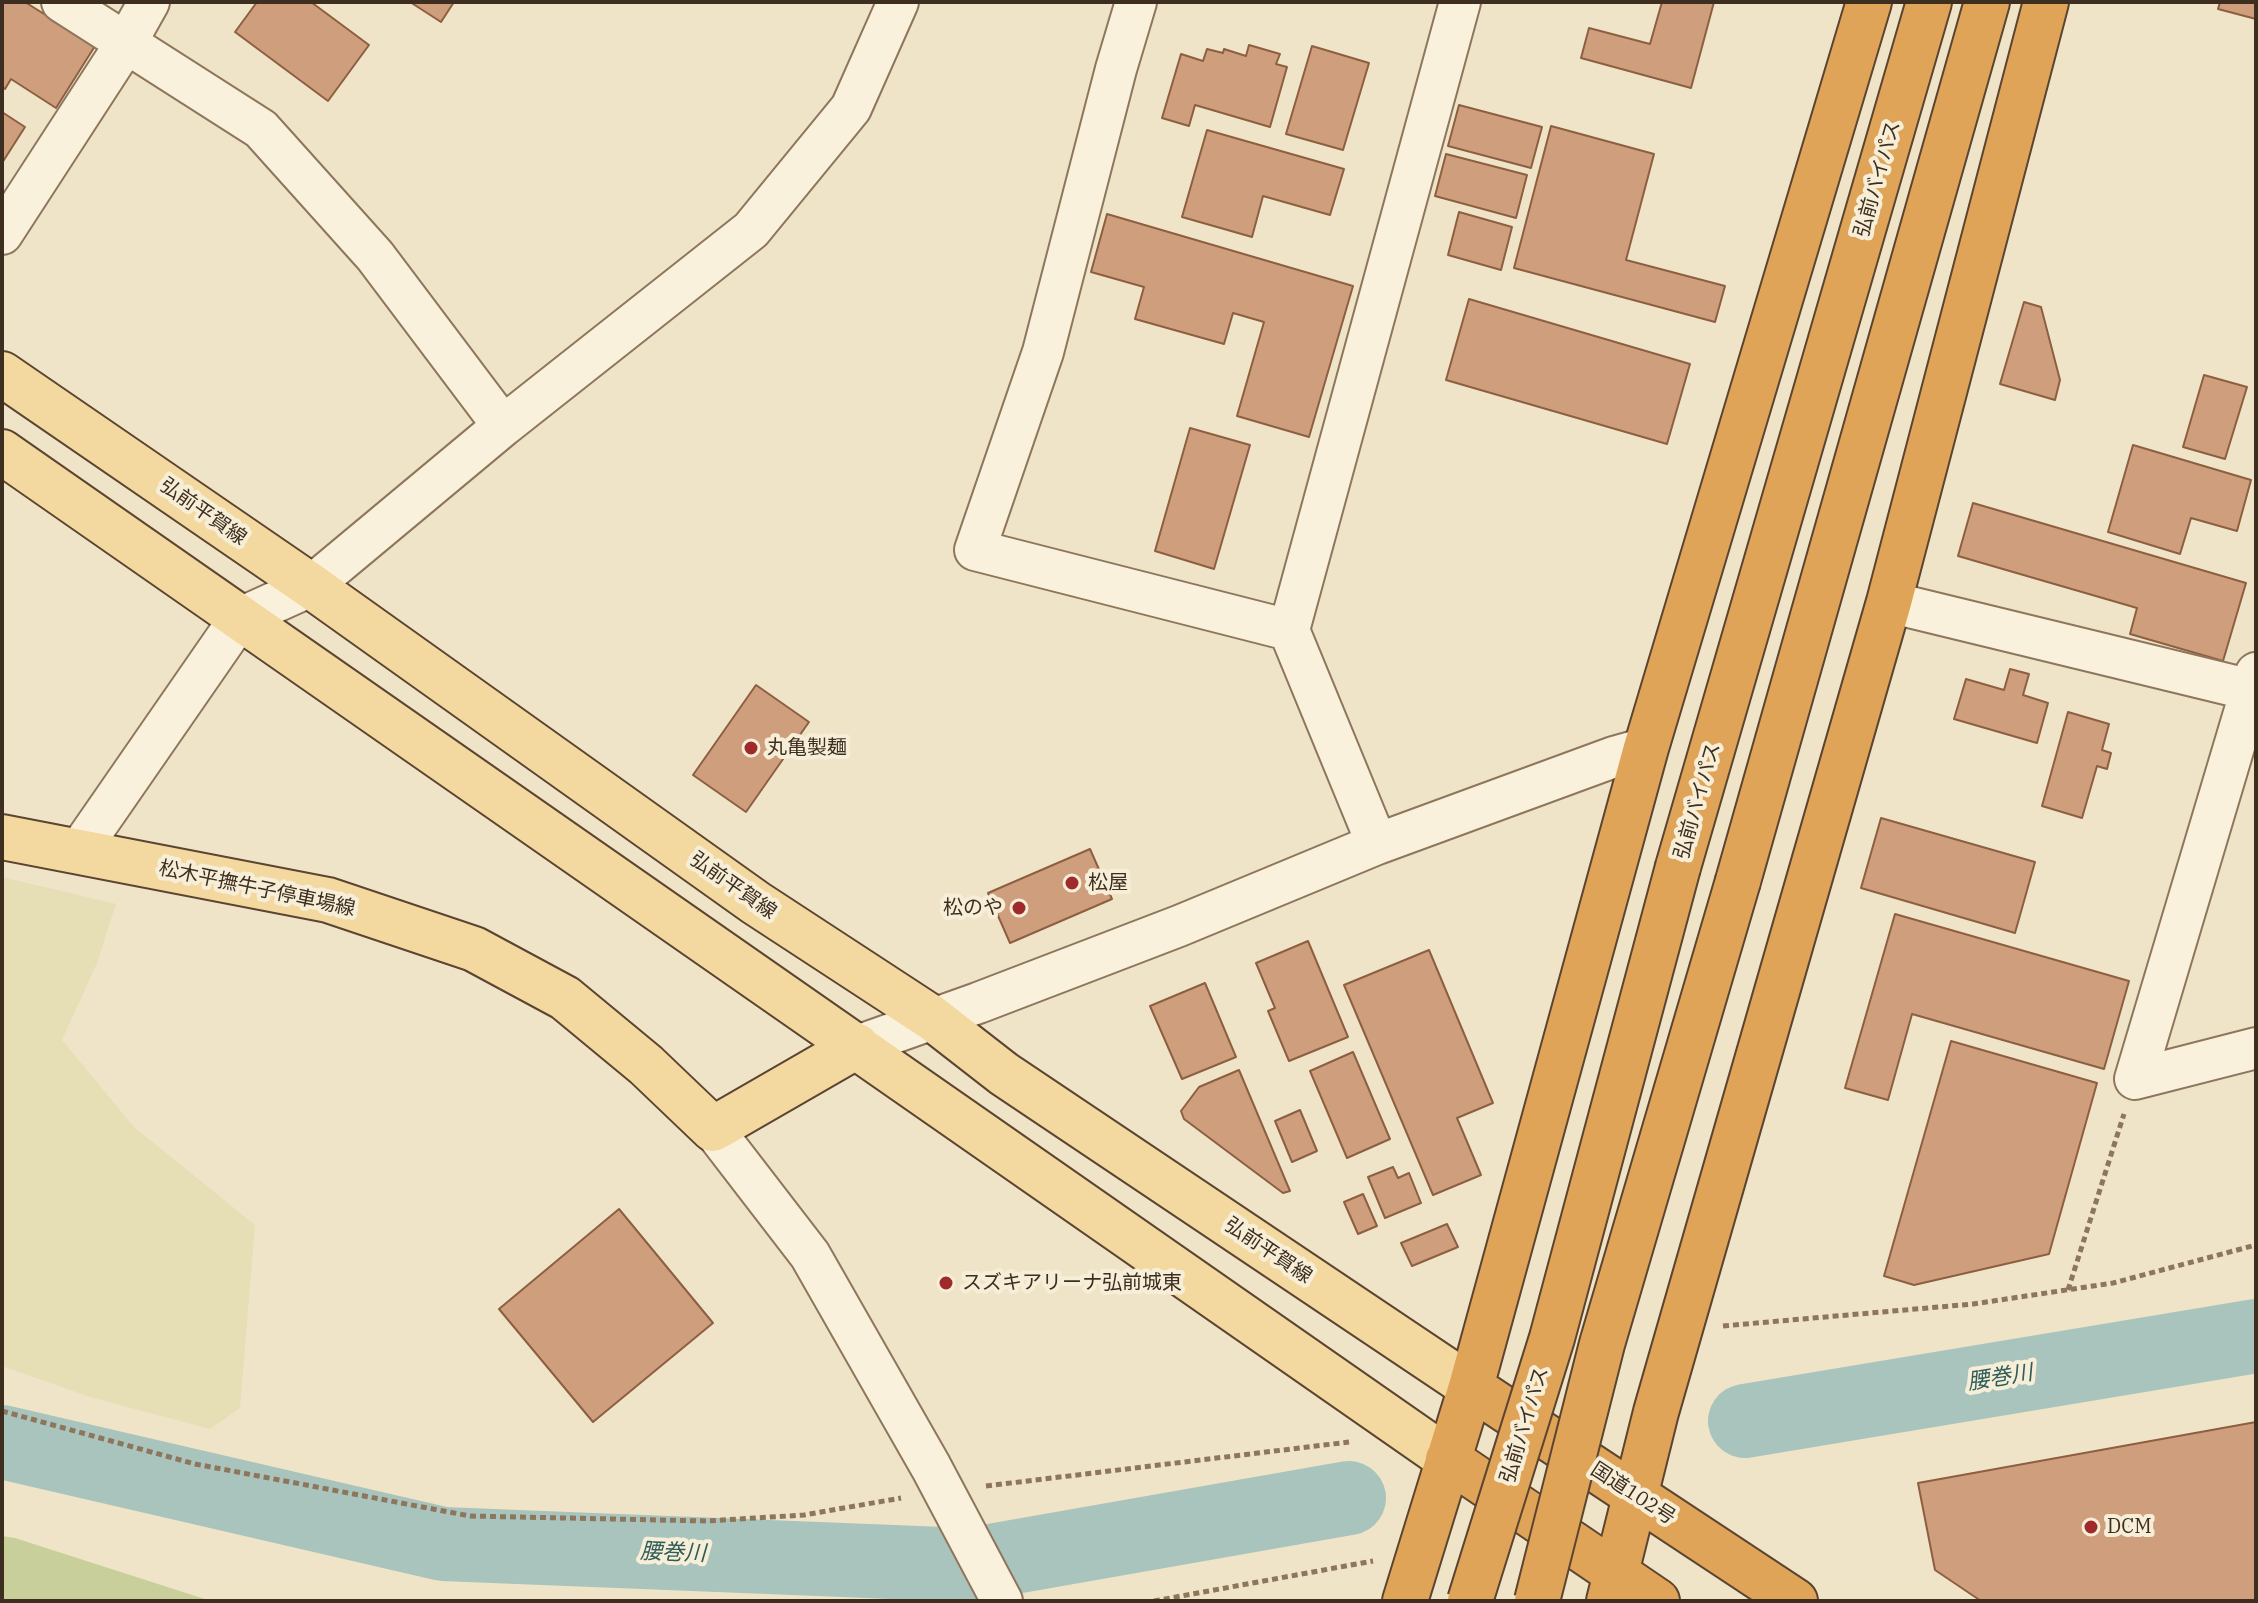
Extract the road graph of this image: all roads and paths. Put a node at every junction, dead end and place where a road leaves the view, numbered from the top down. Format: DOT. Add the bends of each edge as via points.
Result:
graph roads {
  1 [pos="62,2"];
  2 [pos="149,2"];
  3 [pos="898,2"];
  4 [pos="1136,2"];
  5 [pos="1869,2"];
  6 [pos="1929,2"];
  7 [pos="1987,2"];
  8 [pos="2046,2"];
  9 [pos="1456,3"];
  10 [pos="126,43"];
  11 [pos="2,234"];
  12 [pos="2,374"];
  13 [pos="503,426"];
  14 [pos="2,452"];
  15 [pos="311,586"];
  16 [pos="1889,602"];
  17 [pos="240,618"];
  18 [pos="1289,630"];
  19 [pos="2254,684"];
  20 [pos="1646,748"];
  21 [pos="2,837"];
  22 [pos="1377,844"];
  23 [pos="78,852"];
  24 [pos="932,1018"];
  25 [pos="857,1046"];
  26 [pos="2256,1048"];
  27 [pos="2135,1079"];
  28 [pos="713,1129"];
  29 [pos="2256,1245"];
  30 [pos="2068,1290"];
  31 [pos="1718,1326"];
  32 [pos="1471,1387"];
  33 [pos="2,1411"];
  34 [pos="1354,1441"];
  35 [pos="1448,1459"];
  36 [pos="1635,1497"];
  37 [pos="948,1499"];
  38 [pos="1380,1560"];
  39 [pos="1612,1587"];
  40 [pos="1002,1601"];
  41 [pos="1154,1601"];
  42 [pos="1405,1601"];
  43 [pos="1470,1601"];
  44 [pos="1537,1601"];
  45 [pos="1657,1601"];
  46 [pos="1795,1601"];
  1 -- 10 [label="street"];
  2 -- 10 [label="street"];
  3 -- 13 [label="street" via="851,108 751,230"];
  4 -- 18 [label="street" via="1043,352 975,550"];
  5 -- 20 [label="highway"];
  6 -- 43 [label="highway, 弘前バイパス, bridge" via="1678,867 1552,1338"];
  7 -- 44 [label="highway, bridge" via="1602,1344"];
  8 -- 16 [label="highway"];
  9 -- 18 [label="street"];
  10 -- 11 [label="street"];
  10 -- 13 [label="street" via="261,129 375,256"];
  12 -- 15 [label="main road, 弘前平賀線"];
  13 -- 15 [label="street"];
  14 -- 17 [label="main road"];
  15 -- 17 [label="street"];
  15 -- 24 [label="main road, 弘前平賀線" via="756,903"];
  16 -- 19 [label="street"];
  16 -- 36 [label="highway"];
  17 -- 23 [label="street"];
  17 -- 25 [label="main road"];
  18 -- 22 [label="street"];
  19 -- 27 [label="street"];
  20 -- 22 [label="street"];
  20 -- 32 [label="highway"];
  21 -- 23 [label="main road, 松木平撫牛子停車場線"];
  22 -- 24 [label="street" via="1164,932"];
  23 -- 28 [label="main road, 松木平撫牛子停車場線" via="328,900 474,949 565,998"];
  24 -- 25 [label="street"];
  24 -- 32 [label="main road, 弘前平賀線" via="1004,1074"];
  25 -- 28 [label="main road"];
  25 -- 35 [label="main road"];
  26 -- 27 [label="street"];
  27 -- 30 [label="path"];
  28 -- 37 [label="street" via="810,1255"];
  29 -- 30 [label="path"];
  30 -- 31 [label="path" via="1973,1304"];
  32 -- 35 [label="highway"];
  32 -- 36 [label="highway, 国道102号"];
  33 -- 37 [label="path" via="195,1464 470,1516 707,1521"];
  34 -- 37 [label="path"];
  35 -- 39 [label="highway"];
  35 -- 42 [label="highway"];
  36 -- 39 [label="highway"];
  36 -- 46 [label="highway, 国道102号"];
  37 -- 40 [label="street"];
  38 -- 41 [label="path"];
  39 -- 45 [label="highway"];
}
